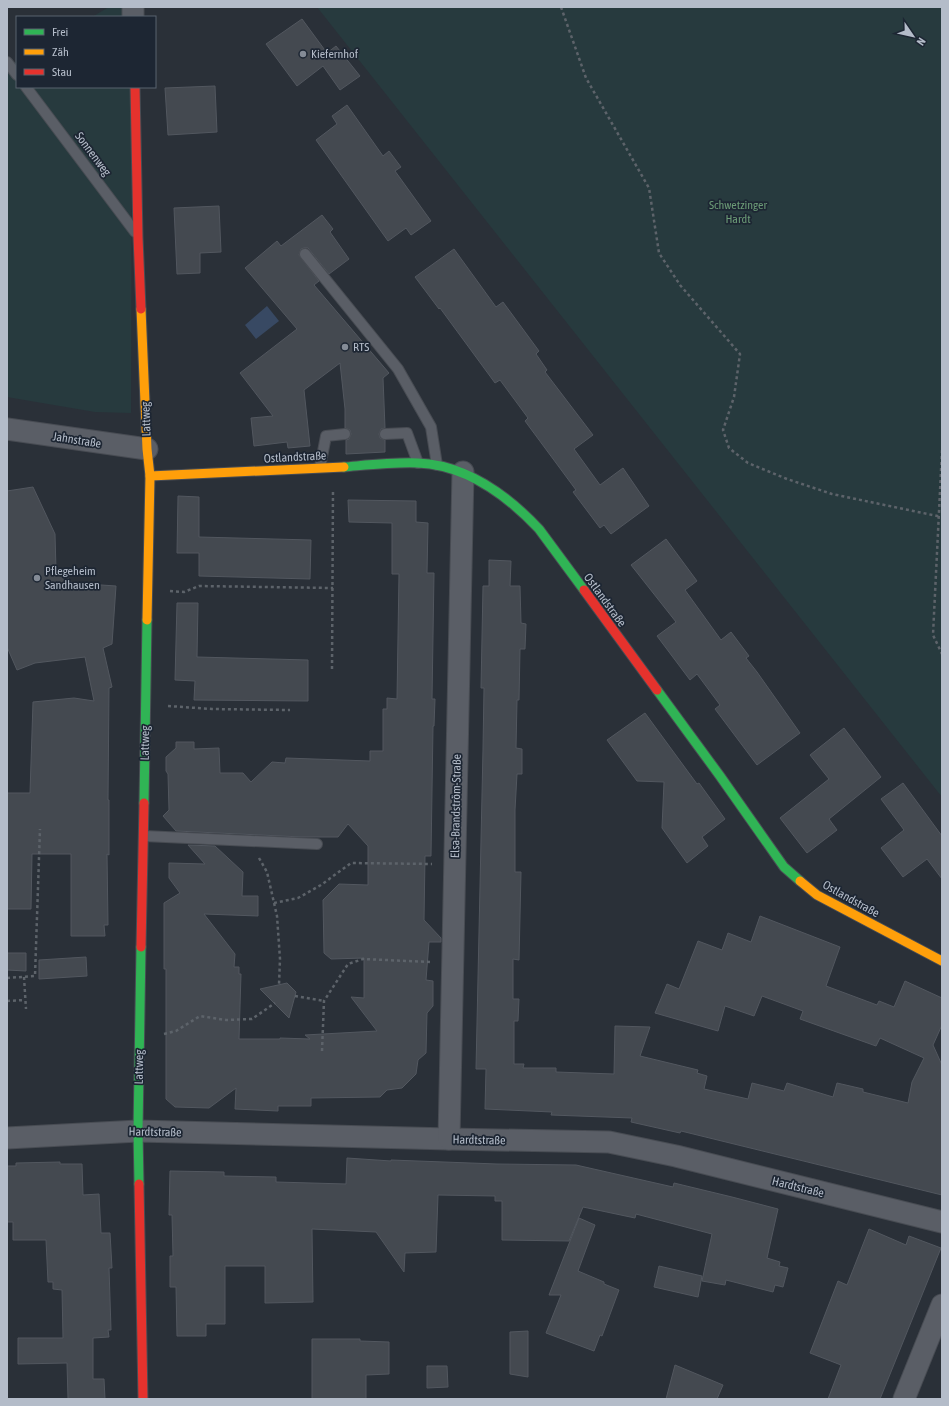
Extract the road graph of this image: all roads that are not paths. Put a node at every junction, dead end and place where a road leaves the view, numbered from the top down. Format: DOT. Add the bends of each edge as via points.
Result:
graph roads {
  1 [pos="7,62"];
  2 [pos="16,74"];
  3 [pos="27,88"];
  4 [pos="135,88"];
  5 [pos="138,237"];
  6 [pos="305,254"];
  7 [pos="7,429"];
  8 [pos="345,434"];
  9 [pos="385,434"];
  10 [pos="147,450"];
  11 [pos="418,463"];
  12 [pos="437,466"];
  13 [pos="320,468"];
  14 [pos="463,472"];
  15 [pos="150,476"];
  16 [pos="144,836"];
  17 [pos="317,844"];
  18 [pos="942,961"];
  19 [pos="138,1130"];
  20 [pos="7,1138"];
  21 [pos="449,1139"];
  22 [pos="942,1222"];
  23 [pos="942,1306"];
  24 [pos="143,1399"];
  25 [pos="904,1399"];
  1 -- 2 [label="lane"];
  3 -- 5 [label="lane, Sonnenweg"];
  4 -- 5 [label="street, Lattweg"];
  5 -- 10 [label="street, Lattweg"];
  6 -- 12 [label="lane" via="398,369 431,428"];
  7 -- 10 [label="street, Jahnstraße"];
  8 -- 13 [label="lane" via="326,436"];
  9 -- 11 [label="lane" via="408,433"];
  10 -- 15 [label="street, Lattweg"];
  11 -- 12 [label="street, Ostlandstraße"];
  11 -- 13 [label="street, Ostlandstraße"];
  12 -- 14 [label="street, Ostlandstraße"];
  13 -- 15 [label="street, Ostlandstraße"];
  14 -- 18 [label="street, Ostlandstraße" via="505,498 523,512 538,529 784,867 817,895"];
  14 -- 21 [label="street, Elsa-Brandström-Straße"];
  15 -- 16 [label="street, Lattweg"];
  16 -- 17 [label="lane"];
  16 -- 19 [label="street, Lattweg"];
  19 -- 20 [label="street, Hardtstraße"];
  19 -- 21 [label="street, Hardtstraße"];
  19 -- 24 [label="street, Lattweg"];
  21 -- 22 [label="street, Hardtstraße" via="609,1142 676,1156"];
  23 -- 25 [label="street"];
}
